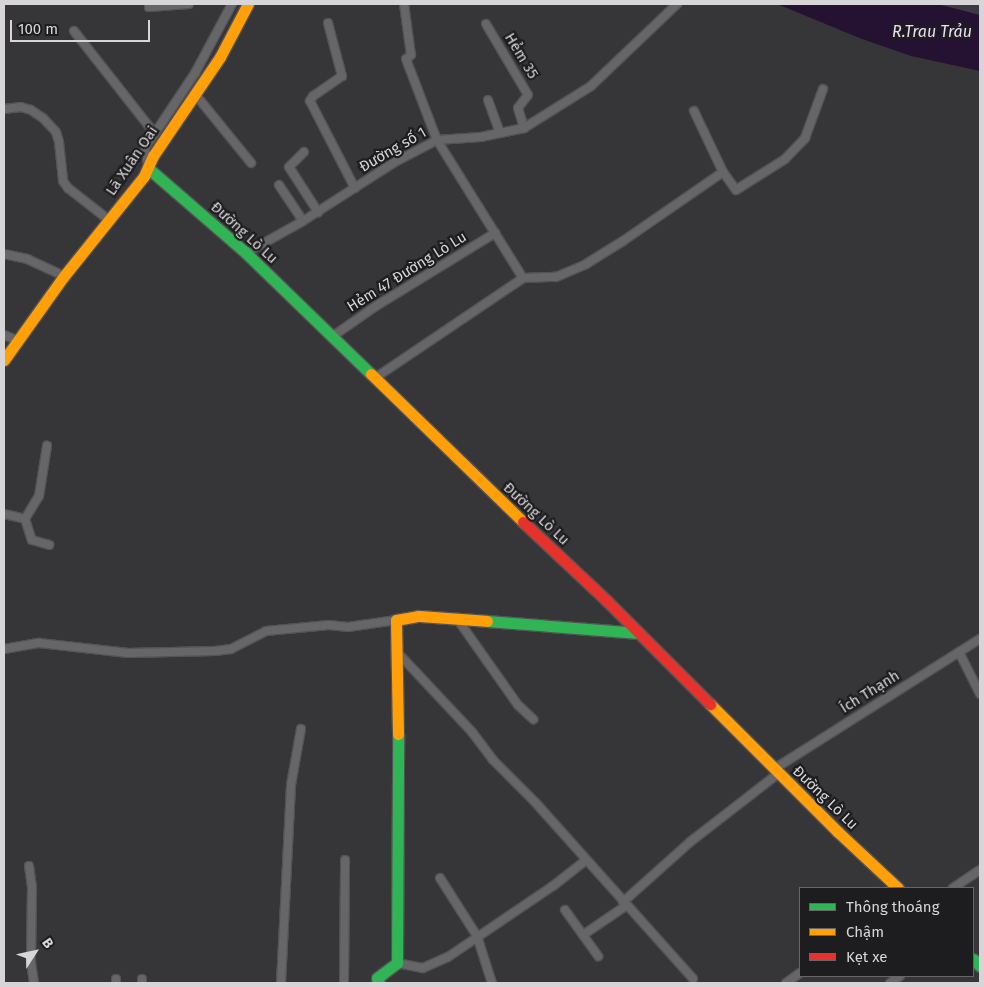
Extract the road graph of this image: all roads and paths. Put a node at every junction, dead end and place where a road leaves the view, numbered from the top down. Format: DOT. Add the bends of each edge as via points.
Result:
graph roads {
  1 [pos="149,4"];
  2 [pos="189,4"];
  3 [pos="232,4"];
  4 [pos="248,4"];
  5 [pos="404,4"];
  6 [pos="677,4"];
  7 [pos="328,23"];
  8 [pos="486,24"];
  9 [pos="74,31"];
  10 [pos="823,89"];
  11 [pos="195,94"];
  12 [pos="488,100"];
  13 [pos="4,109"];
  14 [pos="694,111"];
  15 [pos="524,128"];
  16 [pos="500,133"];
  17 [pos="155,134"];
  18 [pos="437,140"];
  19 [pos="304,152"];
  20 [pos="251,163"];
  21 [pos="148,168"];
  22 [pos="723,172"];
  23 [pos="279,185"];
  24 [pos="355,188"];
  25 [pos="318,212"];
  26 [pos="109,220"];
  27 [pos="303,221"];
  28 [pos="495,233"];
  29 [pos="4,254"];
  30 [pos="246,254"];
  31 [pos="64,276"];
  32 [pos="523,278"];
  33 [pos="4,335"];
  34 [pos="333,336"];
  35 [pos="17,340"];
  36 [pos="4,360"];
  37 [pos="376,378"];
  38 [pos="47,446"];
  39 [pos="4,514"];
  40 [pos="25,520"];
  41 [pos="49,545"];
  42 [pos="396,620"];
  43 [pos="458,620"];
  44 [pos="638,633"];
  45 [pos="980,640"];
  46 [pos="4,649"];
  47 [pos="397,652"];
  48 [pos="959,652"];
  49 [pos="980,694"];
  50 [pos="533,719"];
  51 [pos="301,729"];
  52 [pos="776,771"];
  53 [pos="346,860"];
  54 [pos="586,860"];
  55 [pos="29,866"];
  56 [pos="980,870"];
  57 [pos="440,878"];
  58 [pos="897,887"];
  59 [pos="954,887"];
  60 [pos="625,903"];
  61 [pos="565,910"];
  62 [pos="583,935"];
  63 [pos="477,936"];
  64 [pos="598,956"];
  65 [pos="398,963"];
  66 [pos="799,974"];
  67 [pos="693,979"];
  68 [pos="34,983"];
  69 [pos="281,983"];
  70 [pos="344,983"];
  71 [pos="378,983"];
  72 [pos="492,983"];
  73 [pos="786,983"];
  1 -- 2 [label="street" via="149,7"];
  3 -- 17 [label="street" via="195,73"];
  4 -- 11 [label="street, Lã Xuân Oai" via="220,57"];
  5 -- 18 [label="street" via="412,55 406,59"];
  6 -- 15 [label="street, Đường số 1" via="591,86"];
  7 -- 24 [label="street" via="342,76 312,96 310,101"];
  8 -- 15 [label="street, Hẻm 35" via="528,95 518,108"];
  9 -- 17 [label="street"];
  10 -- 22 [label="street" via="805,138 785,160 736,190"];
  11 -- 20 [label="street"];
  11 -- 21 [label="street, Lã Xuân Oai"];
  12 -- 16 [label="street"];
  13 -- 26 [label="street" via="26,109 43,118 56,132 60,142 63,181"];
  14 -- 22 [label="street"];
  15 -- 16 [label="street, Đường số 1"];
  16 -- 18 [label="street, Đường số 1"];
  17 -- 21 [label="street" via="145,148"];
  18 -- 24 [label="street, Đường số 1"];
  18 -- 28 [label="street"];
  19 -- 25 [label="street" via="288,167"];
  21 -- 26 [label="street, Lã Xuân Oai"];
  21 -- 30 [label="street, Đường Lò Lu"];
  22 -- 32 [label="street" via="586,264 556,277"];
  23 -- 27 [label="street"];
  24 -- 25 [label="street, Đường số 1"];
  25 -- 27 [label="street, Đường số 1"];
  26 -- 31 [label="street, Lã Xuân Oai"];
  27 -- 30 [label="street, Đường số 1"];
  28 -- 32 [label="street"];
  28 -- 34 [label="street, Hẻm 47 Đường Lò Lu"];
  29 -- 31 [label="street" via="27,259"];
  30 -- 34 [label="street, Đường Lò Lu"];
  31 -- 35 [label="street, Lã Xuân Oai"];
  32 -- 37 [label="street"];
  33 -- 35 [label="street"];
  34 -- 37 [label="street, Đường Lò Lu"];
  35 -- 36 [label="street, Lã Xuân Oai"];
  37 -- 44 [label="street, Đường Lò Lu"];
  38 -- 40 [label="street" via="38,496"];
  39 -- 40 [label="street"];
  40 -- 41 [label="street" via="32,540"];
  42 -- 43 [label="street" via="418,616"];
  42 -- 46 [label="street" via="348,627 329,625 266,631 231,649 215,651 128,653 39,643"];
  42 -- 47 [label="street"];
  43 -- 44 [label="street"];
  43 -- 50 [label="street" via="518,705"];
  44 -- 52 [label="street, Đường Lò Lu"];
  45 -- 48 [label="street, Ích Thạnh"];
  47 -- 54 [label="street"];
  47 -- 65 [label="street"];
  48 -- 49 [label="street"];
  48 -- 52 [label="street, Ích Thạnh"];
  51 -- 69 [label="street" via="291,785"];
  52 -- 58 [label="street, Đường Lò Lu"];
  52 -- 60 [label="street, Ích Thạnh" via="690,842"];
  53 -- 70 [label="street"];
  54 -- 60 [label="street"];
  54 -- 63 [label="street"];
  55 -- 68 [label="street"];
  56 -- 59 [label="street"];
  57 -- 63 [label="street"];
  60 -- 62 [label="street, Ích Thạnh"];
  60 -- 67 [label="street"];
  61 -- 62 [label="street"];
  62 -- 64 [label="street"];
  63 -- 65 [label="street" via="448,958 423,968"];
  63 -- 72 [label="street"];
  65 -- 71 [label="street" via="377,978"];
  66 -- 73 [label="street"];
}
